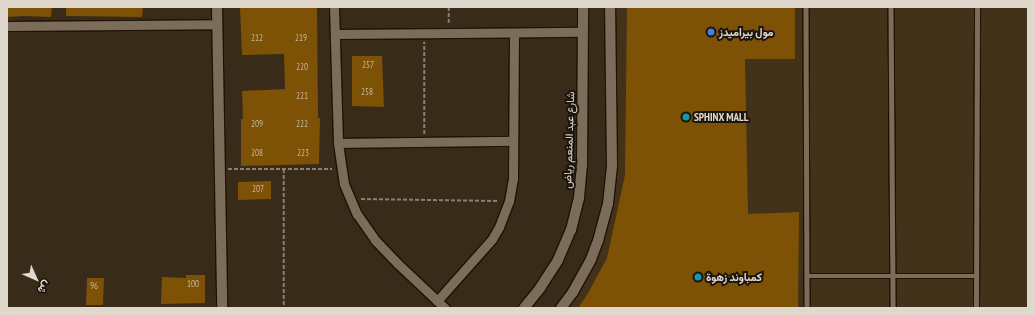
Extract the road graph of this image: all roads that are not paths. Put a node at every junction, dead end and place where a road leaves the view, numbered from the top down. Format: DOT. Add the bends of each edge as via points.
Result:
graph roads {
  1 [pos="217,7"];
  2 [pos="334,7"];
  3 [pos="583,7"];
  4 [pos="610,7"];
  5 [pos="806,7"];
  6 [pos="890,7"];
  7 [pos="977,7"];
  8 [pos="217,24"];
  9 [pos="7,26"];
  10 [pos="583,32"];
  11 [pos="514,33"];
  12 [pos="335,34"];
  13 [pos="513,141"];
  14 [pos="338,143"];
  15 [pos="892,275"];
  16 [pos="807,276"];
  17 [pos="975,276"];
  18 [pos="437,301"];
  19 [pos="222,308"];
  20 [pos="445,308"];
  21 [pos="524,308"];
  22 [pos="561,308"];
  23 [pos="807,308"];
  24 [pos="893,308"];
  25 [pos="976,308"];
  1 -- 8 [label="street"];
  2 -- 12 [label="street"];
  3 -- 10 [label="street, شارع عبد المنعم رياض"];
  4 -- 22 [label="street" via="612,166 608,204 591,259"];
  5 -- 16 [label="lane"];
  6 -- 15 [label="lane"];
  7 -- 17 [label="lane"];
  8 -- 9 [label="street"];
  8 -- 19 [label="street"];
  10 -- 11 [label="street"];
  10 -- 21 [label="street, شارع عبد المنعم رياض" via="582,165 579,198 571,230 558,260"];
  11 -- 12 [label="street"];
  11 -- 13 [label="street"];
  12 -- 14 [label="street"];
  13 -- 14 [label="street"];
  13 -- 18 [label="street" via="513,179 502,220 492,239"];
  14 -- 18 [label="street" via="340,168 357,214 375,240"];
  15 -- 16 [label="lane"];
  15 -- 17 [label="lane"];
  15 -- 24 [label="lane"];
  16 -- 23 [label="lane"];
  17 -- 25 [label="lane"];
  18 -- 20 [label="street"];
}
